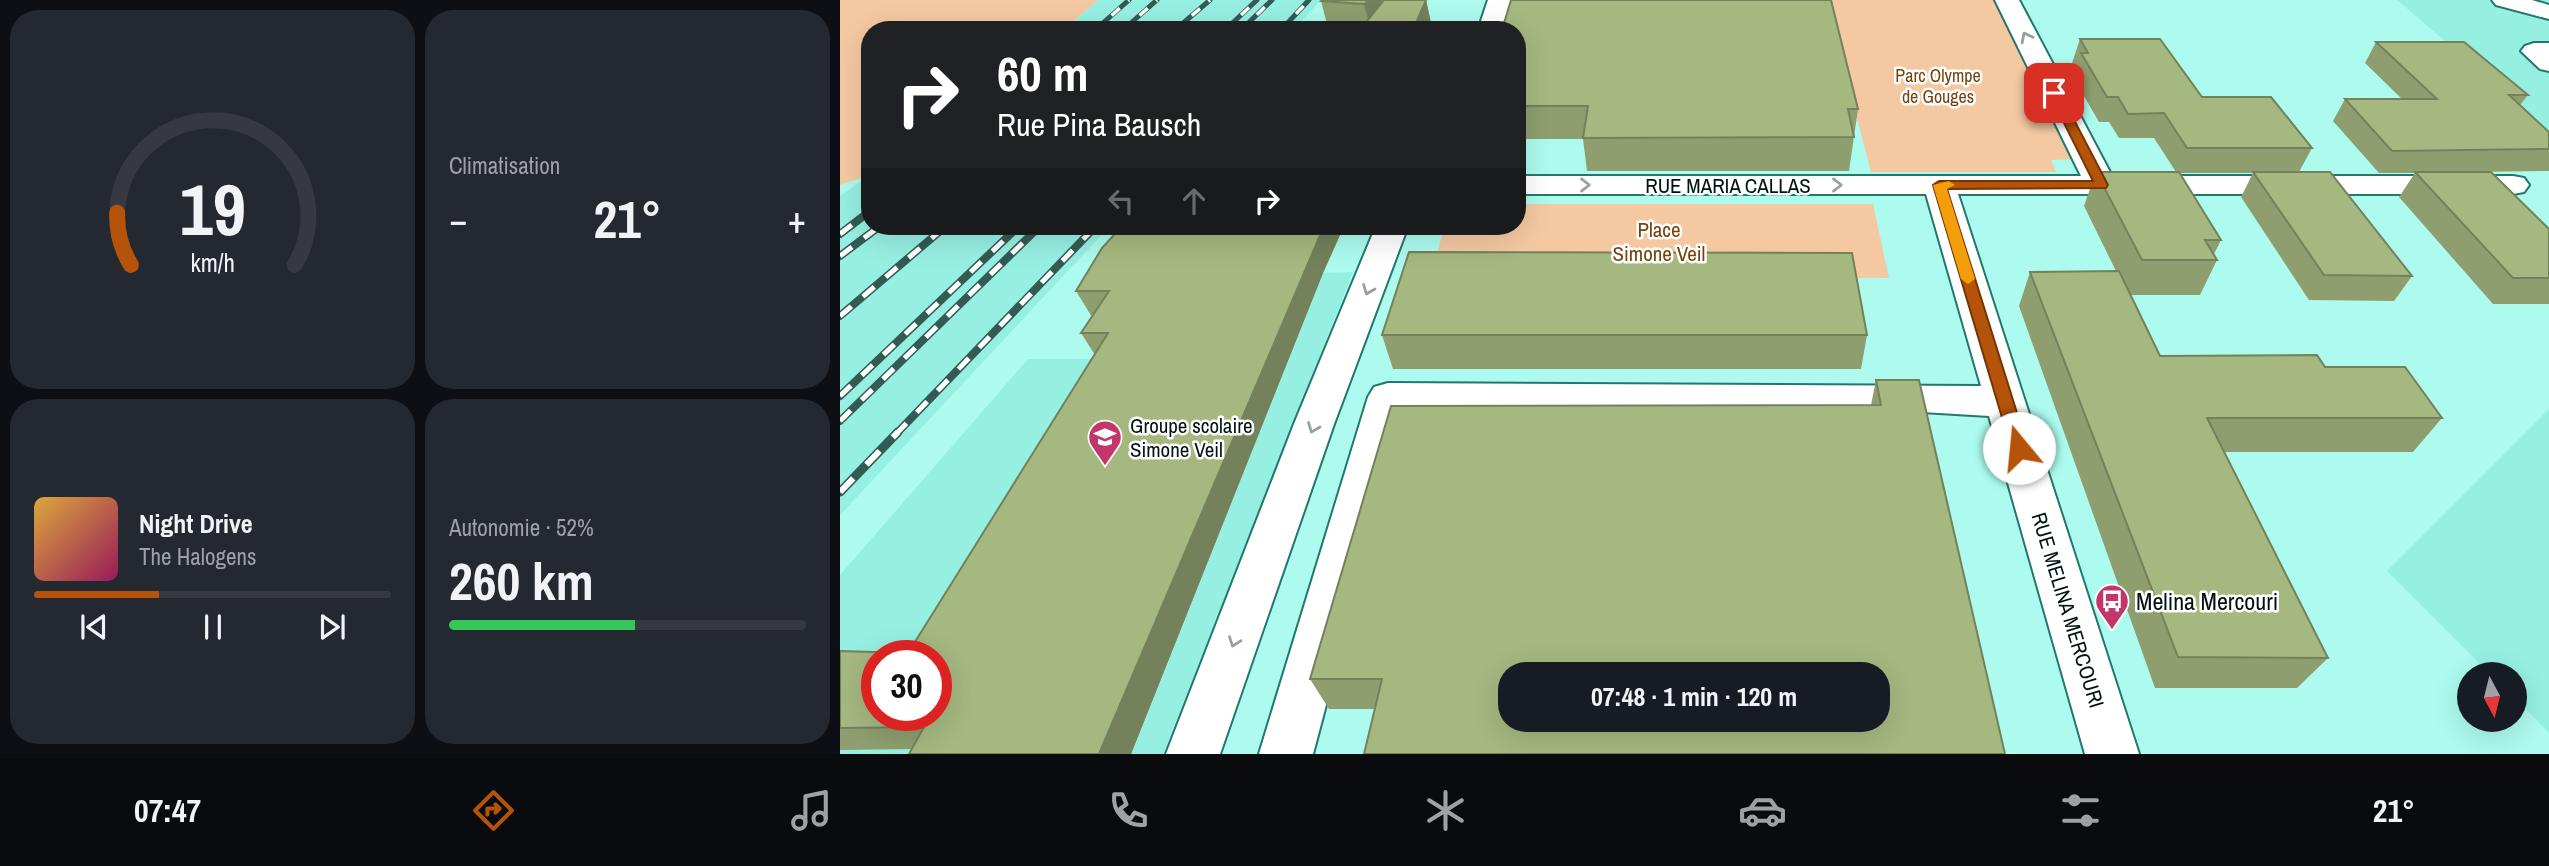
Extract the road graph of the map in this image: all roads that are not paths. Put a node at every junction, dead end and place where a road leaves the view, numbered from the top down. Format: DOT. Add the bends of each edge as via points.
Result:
graph roads {
  1 [pos="1500,0"];
  2 [pos="2007,0"];
  3 [pos="2504,0"];
  4 [pos="2549,12"];
  5 [pos="1493,21"];
  6 [pos="2549,51"];
  7 [pos="2549,63"];
  8 [pos="1526,185"];
  9 [pos="1939,185"];
  10 [pos="2101,185"];
  11 [pos="2513,185"];
  12 [pos="1388,235"];
  13 [pos="2005,402"];
  14 [pos="1193,754"];
  15 [pos="1286,754"];
  16 [pos="2112,754"];
  1 -- 5 [label="street"];
  10 -- 2 [label="street, one-way"];
  3 -- 4 [label="street"];
  6 -- 7 [label="street" via="2534,51"];
  8 -- 9 [label="street, RUE MARIA CALLAS, one-way"];
  9 -- 10 [label="street, RUE MARIA CALLAS"];
  9 -- 13 [label="street, RUE MELINA MERCOURI"];
  10 -- 11 [label="street, RUE MARIA CALLAS"];
  12 -- 14 [label="street, one-way"];
  13 -- 15 [label="street" via="1388,397"];
  13 -- 16 [label="street, RUE MELINA MERCOURI"];
}
